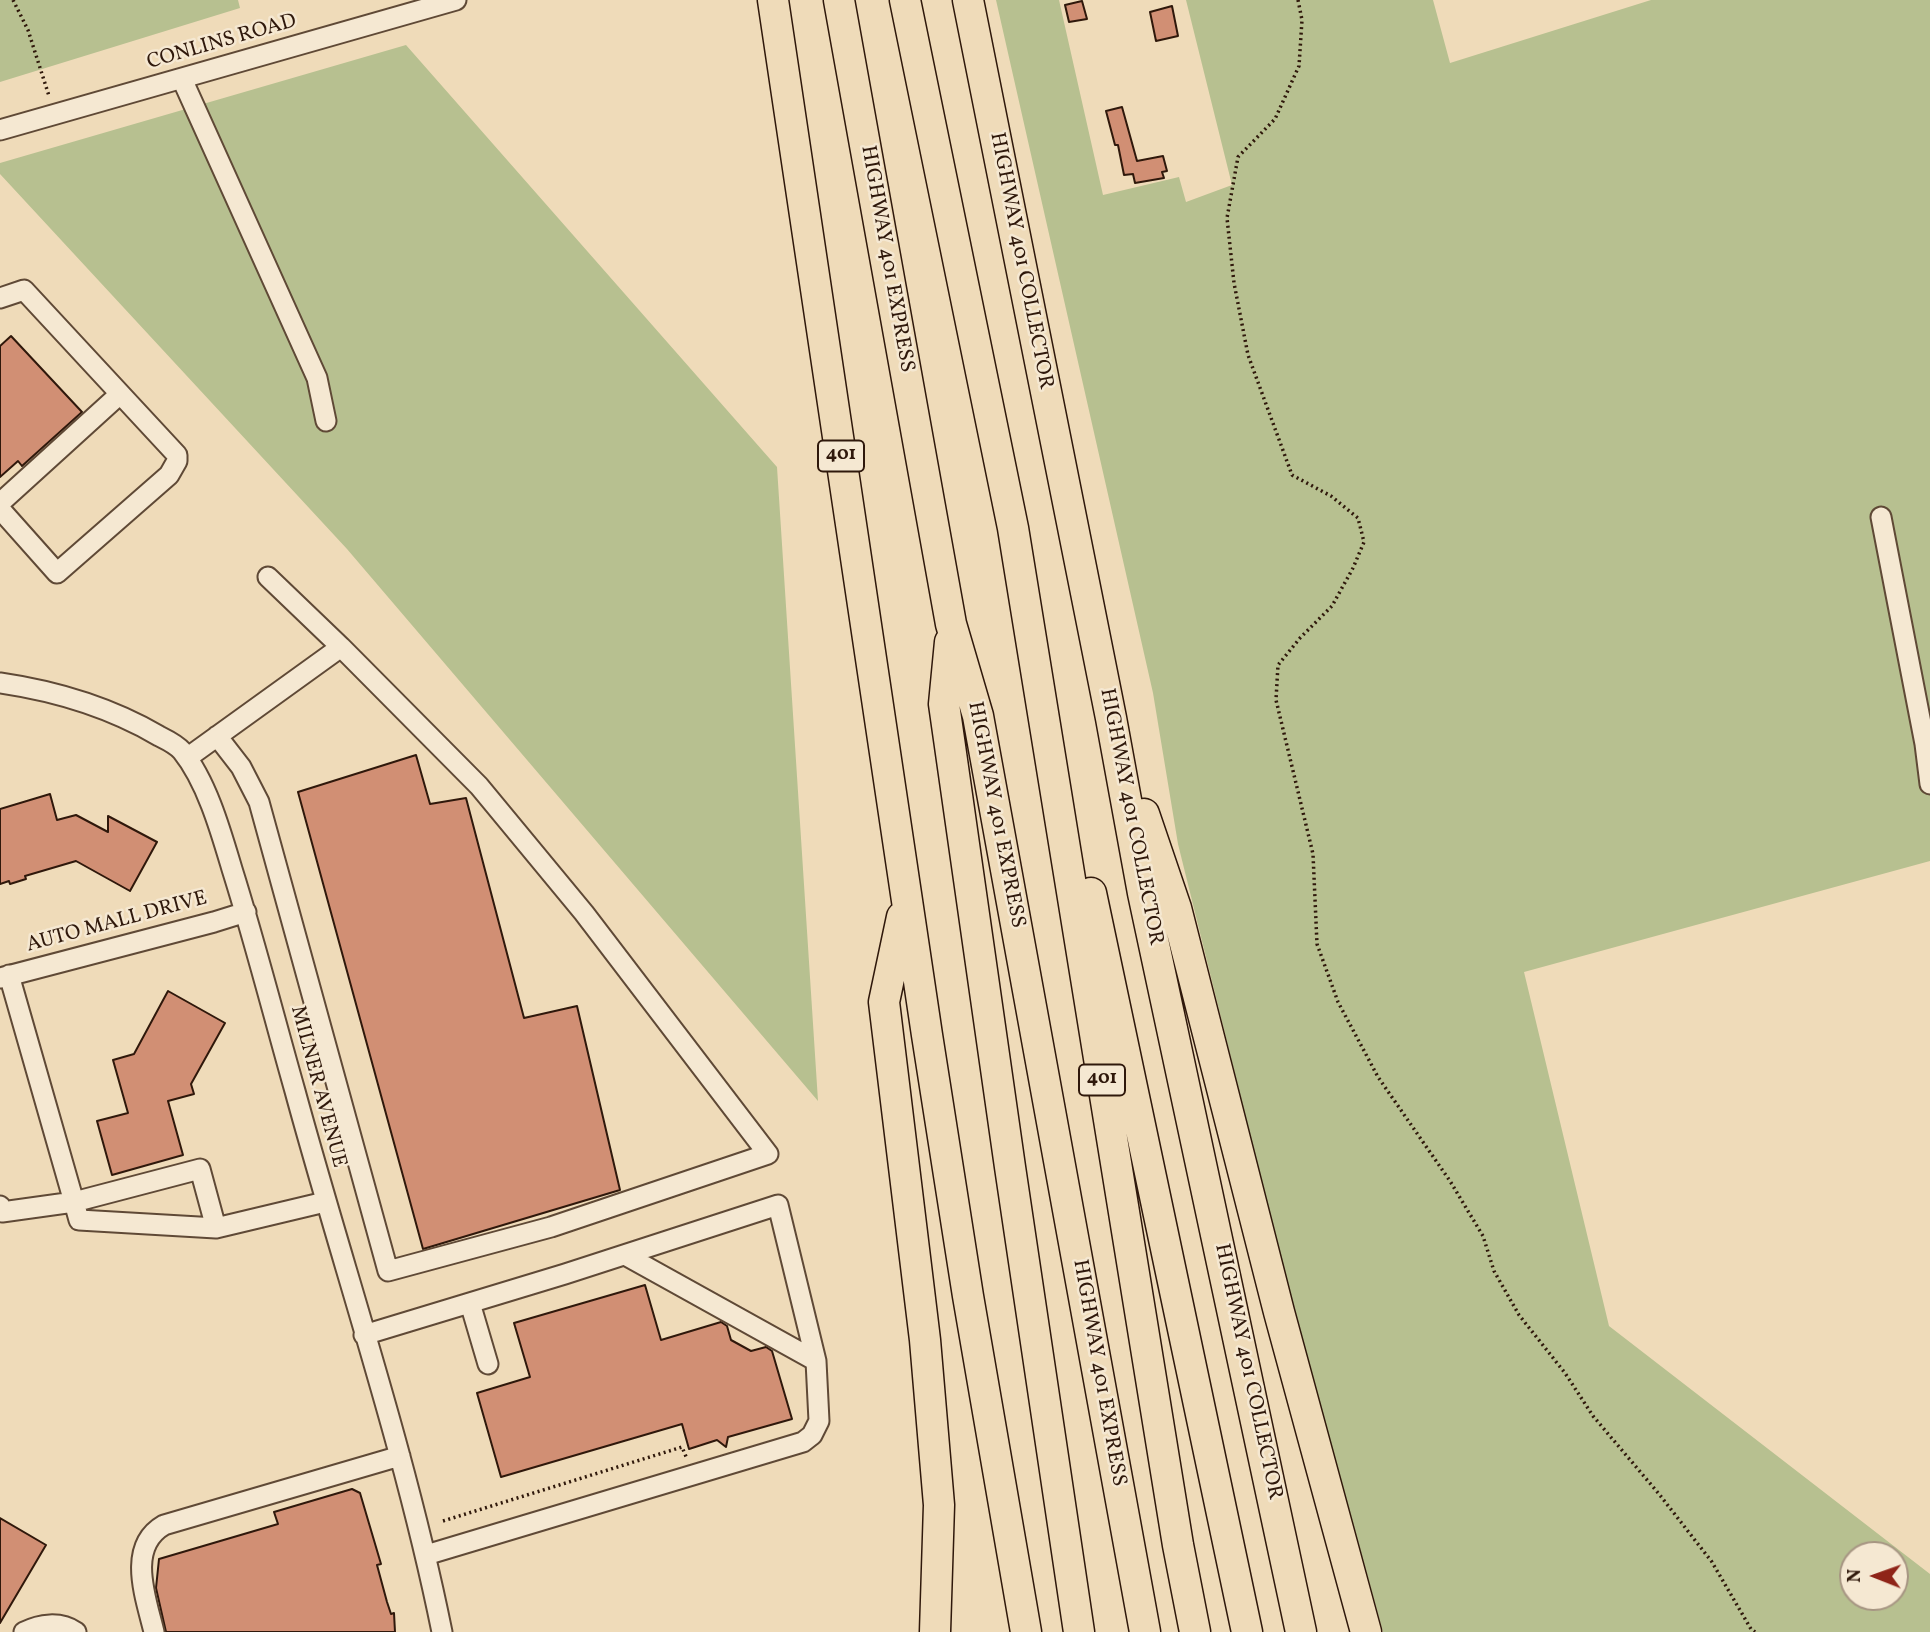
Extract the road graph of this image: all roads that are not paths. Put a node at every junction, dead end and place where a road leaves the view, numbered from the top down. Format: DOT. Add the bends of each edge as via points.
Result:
graph roads {
  1 [pos="456,0"];
  2 [pos="773,0"];
  3 [pos="839,0"];
  4 [pos="905,0"];
  5 [pos="968,0"];
  6 [pos="395,8"];
  7 [pos="182,79"];
  8 [pos="0,130"];
  9 [pos="0,298"];
  10 [pos="120,394"];
  11 [pos="326,421"];
  12 [pos="0,503"];
  13 [pos="0,509"];
  14 [pos="1881,517"];
  15 [pos="1013,528"];
  16 [pos="268,577"];
  17 [pos="951,624"];
  18 [pos="341,647"];
  19 [pos="0,683"];
  20 [pos="1111,718"];
  21 [pos="217,736"];
  22 [pos="187,758"];
  23 [pos="1930,784"];
  24 [pos="906,896"];
  25 [pos="246,912"];
  26 [pos="5,977"];
  27 [pos="74,1202"];
  28 [pos="325,1202"];
  29 [pos="0,1206"];
  30 [pos="216,1228"];
  31 [pos="625,1255"];
  32 [pos="470,1303"];
  33 [pos="364,1335"];
  34 [pos="816,1361"];
  35 [pos="488,1363"];
  36 [pos="400,1456"];
  37 [pos="426,1555"];
  38 [pos="24,1632"];
  39 [pos="76,1632"];
  40 [pos="154,1632"];
  41 [pos="442,1632"];
  42 [pos="935,1632"];
  43 [pos="1026,1632"];
  44 [pos="1079,1632"];
  45 [pos="1144,1632"];
  46 [pos="1195,1632"];
  47 [pos="1247,1632"];
  48 [pos="1301,1632"];
  49 [pos="1366,1632"];
  1 -- 6 [label="street, CONLINS ROAD"];
  2 -- 24 [label="highway, 401"];
  3 -- 17 [label="highway, HIGHWAY 401 EXPRESS"];
  4 -- 15 [label="highway, 401"];
  5 -- 20 [label="highway, HIGHWAY 401 COLLECTOR"];
  6 -- 7 [label="street, CONLINS ROAD"];
  7 -- 8 [label="street, CONLINS ROAD"];
  7 -- 11 [label="street" via="317,378"];
  9 -- 10 [label="street" via="24,290"];
  10 -- 12 [label="street"];
  10 -- 13 [label="street" via="177,454 169,475 57,573"];
  14 -- 23 [label="street"];
  15 -- 46 [label="highway, 401"];
  15 -- 47 [label="highway"];
  16 -- 18 [label="street"];
  17 -- 44 [label="highway" via="944,704"];
  17 -- 45 [label="highway, HIGHWAY 401 EXPRESS" via="978,716"];
  18 -- 21 [label="street"];
  18 -- 21 [label="street" via="479,786 584,913 768,1154 551,1227 388,1271 259,802 241,766"];
  19 -- 22 [label="street, MILNER AVENUE" via="127,718 179,748"];
  20 -- 48 [label="highway, HIGHWAY 401 COLLECTOR" via="1143,892"];
  20 -- 49 [label="highway" via="1176,908"];
  21 -- 22 [label="street"];
  22 -- 25 [label="street, MILNER AVENUE" via="214,810"];
  24 -- 42 [label="highway" via="884,1002 925,1340 939,1505"];
  24 -- 43 [label="highway, 401"];
  25 -- 26 [label="street, AUTO MALL DRIVE"];
  25 -- 28 [label="street, MILNER AVENUE"];
  26 -- 27 [label="street"];
  27 -- 29 [label="street" via="2,1212"];
  27 -- 30 [label="street" via="79,1220"];
  27 -- 30 [label="street" via="200,1169"];
  28 -- 30 [label="street"];
  28 -- 33 [label="street, MILNER AVENUE"];
  31 -- 32 [label="street"];
  31 -- 34 [label="street"];
  31 -- 34 [label="street" via="778,1205"];
  32 -- 33 [label="street"];
  32 -- 35 [label="street"];
  33 -- 36 [label="street, MILNER AVENUE"];
  34 -- 37 [label="street" via="819,1422 803,1442"];
  36 -- 37 [label="street, MILNER AVENUE"];
  36 -- 40 [label="street" via="156,1530 145,1548 141,1573"];
  37 -- 41 [label="street, MILNER AVENUE"];
  38 -- 39 [label="street" via="60,1625"];
}
